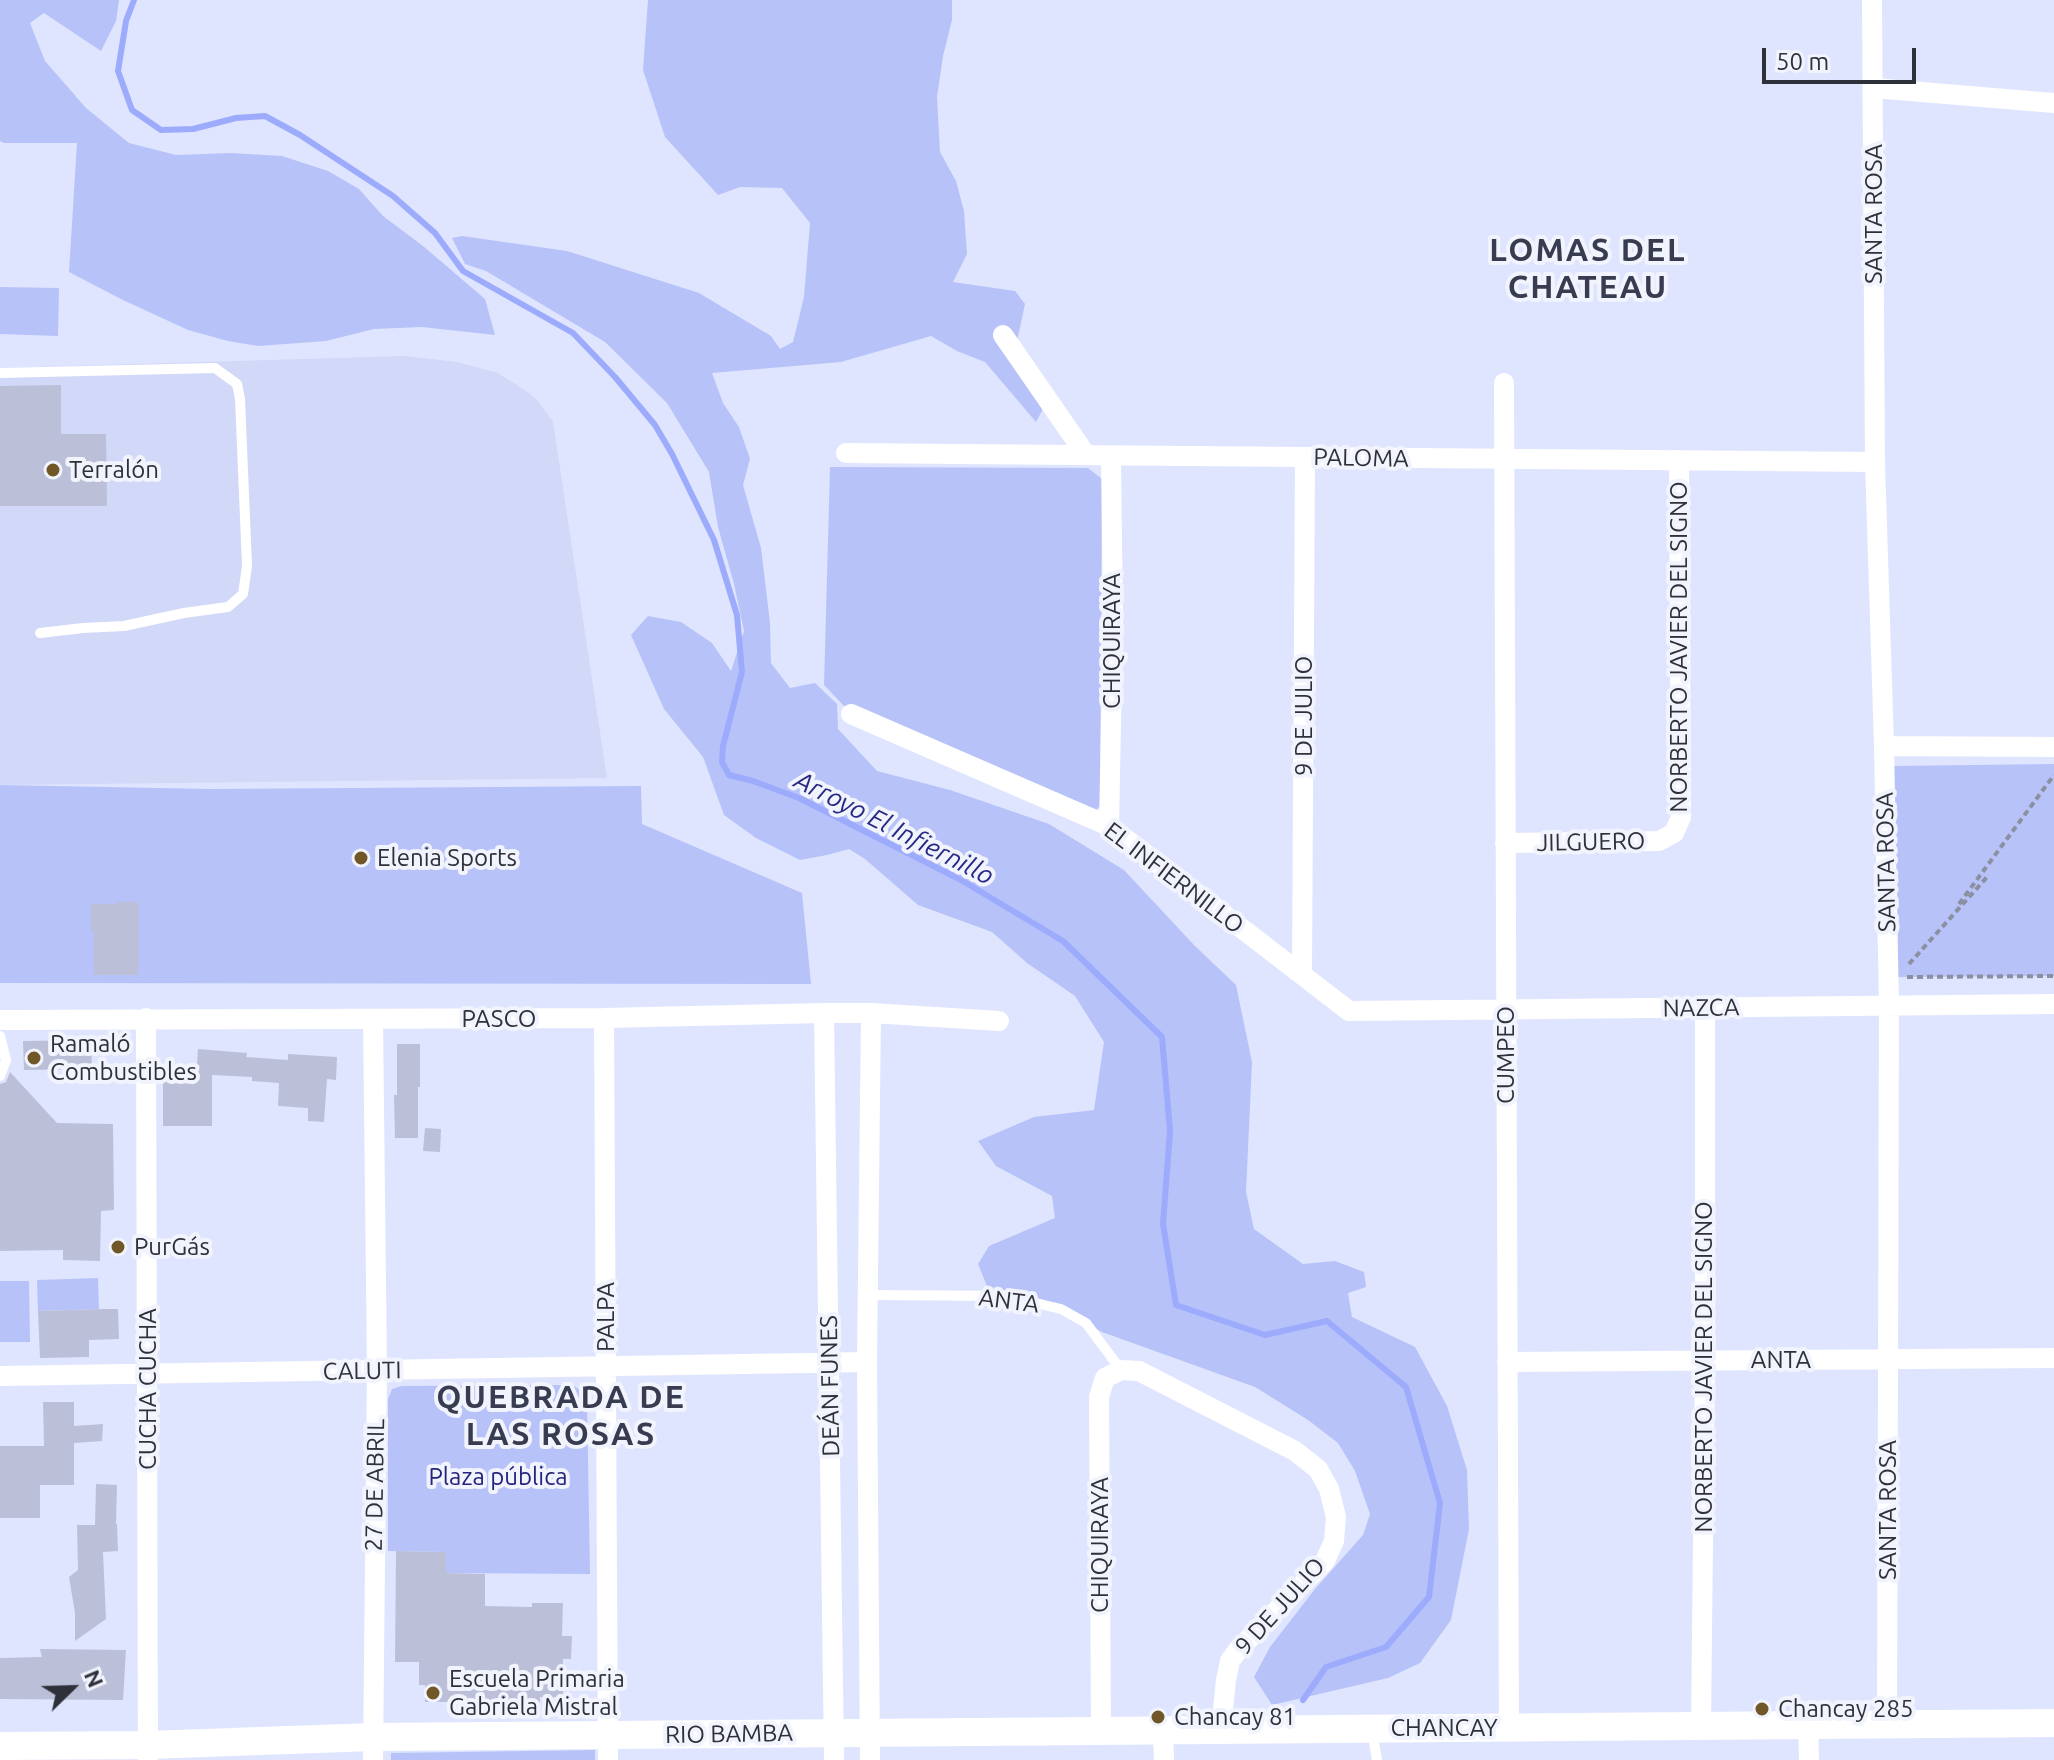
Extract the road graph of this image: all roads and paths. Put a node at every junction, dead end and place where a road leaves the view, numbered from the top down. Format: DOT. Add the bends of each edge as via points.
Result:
graph roads {
  1 [pos="1872,0"];
  2 [pos="1874,88"];
  3 [pos="2054,103"];
  4 [pos="1003,335"];
  5 [pos="0,373"];
  6 [pos="1504,383"];
  7 [pos="846,453"];
  8 [pos="1086,455"];
  9 [pos="1111,456"];
  10 [pos="1305,457"];
  11 [pos="1504,459"];
  12 [pos="1679,460"];
  13 [pos="1875,462"];
  14 [pos="40,633"];
  15 [pos="851,714"];
  16 [pos="1884,746"];
  17 [pos="2054,747"];
  18 [pos="2054,775"];
  19 [pos="1109,826"];
  20 [pos="1674,833"];
  21 [pos="1505,843"];
  22 [pos="1988,876"];
  23 [pos="1959,904"];
  24 [pos="1906,967"];
  25 [pos="1302,975"];
  26 [pos="2054,976"];
  27 [pos="1896,977"];
  28 [pos="2054,1004"];
  29 [pos="1889,1006"];
  30 [pos="1705,1008"];
  31 [pos="1506,1009"];
  32 [pos="1349,1011"];
  33 [pos="824,1013"];
  34 [pos="871,1013"];
  35 [pos="146,1018"];
  36 [pos="604,1018"];
  37 [pos="373,1019"];
  38 [pos="0,1020"];
  39 [pos="999,1021"];
  40 [pos="0,1036"];
  41 [pos="0,1076"];
  42 [pos="868,1295"];
  43 [pos="2054,1358"];
  44 [pos="1888,1359"];
  45 [pos="1705,1361"];
  46 [pos="867,1362"];
  47 [pos="1507,1362"];
  48 [pos="829,1363"];
  49 [pos="606,1366"];
  50 [pos="377,1370"];
  51 [pos="1121,1370"];
  52 [pos="148,1374"];
  53 [pos="0,1376"];
  54 [pos="2054,1723"];
  55 [pos="1808,1724"];
  56 [pos="1887,1724"];
  57 [pos="1701,1725"];
  58 [pos="1509,1727"];
  59 [pos="1372,1728"];
  60 [pos="1221,1729"];
  61 [pos="1163,1730"];
  62 [pos="1101,1731"];
  63 [pos="0,1746"];
  64 [pos="833,1746"];
  65 [pos="870,1747"];
  66 [pos="608,1748"];
  67 [pos="373,1749"];
  68 [pos="148,1752"];
  69 [pos="1164,1760"];
  70 [pos="1377,1760"];
  71 [pos="1809,1760"];
  1 -- 2 [label="street, SANTA ROSA"];
  2 -- 3 [label="street"];
  2 -- 13 [label="street, SANTA ROSA"];
  4 -- 8 [label="street"];
  5 -- 14 [label="lane" via="215,368 237,384 240,399 247,566 243,594 228,607 124,626"];
  6 -- 11 [label="street, CUMPEO"];
  7 -- 8 [label="street, PALOMA"];
  8 -- 9 [label="street, PALOMA"];
  9 -- 10 [label="street, PALOMA"];
  9 -- 19 [label="street, CHIQUIRAYA"];
  10 -- 11 [label="street, PALOMA"];
  10 -- 25 [label="street, 9 DE JULIO"];
  11 -- 12 [label="street, PALOMA"];
  11 -- 21 [label="street, CUMPEO"];
  12 -- 13 [label="street, PALOMA"];
  12 -- 20 [label="street, NORBERTO JAVIER DEL SIGNO" via="1681,817"];
  13 -- 16 [label="street, SANTA ROSA"];
  15 -- 19 [label="street, EL INFIERNILLO"];
  16 -- 17 [label="street"];
  16 -- 29 [label="street, SANTA ROSA"];
  18 -- 23 [label="path"];
  19 -- 25 [label="street, EL INFIERNILLO"];
  20 -- 21 [label="street, JILGUERO" via="1659,841"];
  21 -- 31 [label="street, CUMPEO"];
  22 -- 24 [label="path"];
  25 -- 32 [label="street, EL INFIERNILLO"];
  26 -- 27 [label="path"];
  28 -- 29 [label="street, NAZCA"];
  29 -- 30 [label="street, NAZCA"];
  29 -- 44 [label="street, SANTA ROSA"];
  30 -- 31 [label="street, NAZCA"];
  30 -- 45 [label="street, NORBERTO JAVIER DEL SIGNO"];
  31 -- 32 [label="street, NAZCA"];
  31 -- 47 [label="street, CUMPEO"];
  33 -- 34 [label="street, PASCO"];
  33 -- 36 [label="street, PASCO"];
  33 -- 48 [label="street, DEÁN FUNES"];
  34 -- 39 [label="street, PASCO"];
  34 -- 42 [label="street, DEÁN FUNES"];
  35 -- 37 [label="street, PASCO"];
  35 -- 38 [label="street, PASCO"];
  35 -- 52 [label="street, CUCHA CUCHA"];
  36 -- 37 [label="street, PASCO"];
  36 -- 49 [label="street, PALPA"];
  37 -- 50 [label="street, 27 DE ABRIL"];
  40 -- 41 [label="lane" via="6,1060"];
  42 -- 46 [label="street, DEÁN FUNES"];
  42 -- 51 [label="lane, ANTA" via="1006,1296 1061,1309 1086,1323"];
  43 -- 44 [label="street, ANTA"];
  44 -- 45 [label="street, ANTA"];
  44 -- 56 [label="street, SANTA ROSA"];
  45 -- 47 [label="street, ANTA"];
  45 -- 57 [label="street, NORBERTO JAVIER DEL SIGNO"];
  46 -- 48 [label="street, CALUTI"];
  46 -- 65 [label="street, DEÁN FUNES"];
  47 -- 58 [label="street, CUMPEO"];
  48 -- 49 [label="street, CALUTI"];
  48 -- 64 [label="street, DEÁN FUNES"];
  49 -- 50 [label="street, CALUTI"];
  49 -- 66 [label="street, PALPA"];
  50 -- 52 [label="street, CALUTI"];
  50 -- 67 [label="street, 27 DE ABRIL"];
  51 -- 60 [label="street, 9 DE JULIO" via="1139,1371 1295,1451 1318,1469 1329,1489 1336,1517 1334,1541 1325,1561 1230,1661"];
  51 -- 62 [label="street, CHIQUIRAYA" via="1105,1378 1099,1397"];
  52 -- 53 [label="street, CALUTI"];
  52 -- 68 [label="street, CUCHA CUCHA"];
  54 -- 56 [label="main road, CHANCAY"];
  55 -- 56 [label="main road, CHANCAY"];
  55 -- 57 [label="main road, CHANCAY"];
  55 -- 71 [label="street"];
  57 -- 58 [label="main road, CHANCAY"];
  58 -- 59 [label="main road, CHANCAY"];
  59 -- 60 [label="main road, CHANCAY"];
  59 -- 70 [label="lane"];
  60 -- 61 [label="main road, CHANCAY"];
  61 -- 62 [label="main road, CHANCAY"];
  61 -- 69 [label="street"];
  62 -- 65 [label="main road, CHANCAY"];
  63 -- 68 [label="main road, RIO BAMBA"];
  64 -- 65 [label="main road, CHANCAY"];
  64 -- 66 [label="main road, RIO BAMBA"];
  66 -- 67 [label="main road, RIO BAMBA"];
  67 -- 68 [label="main road, RIO BAMBA"];
}
